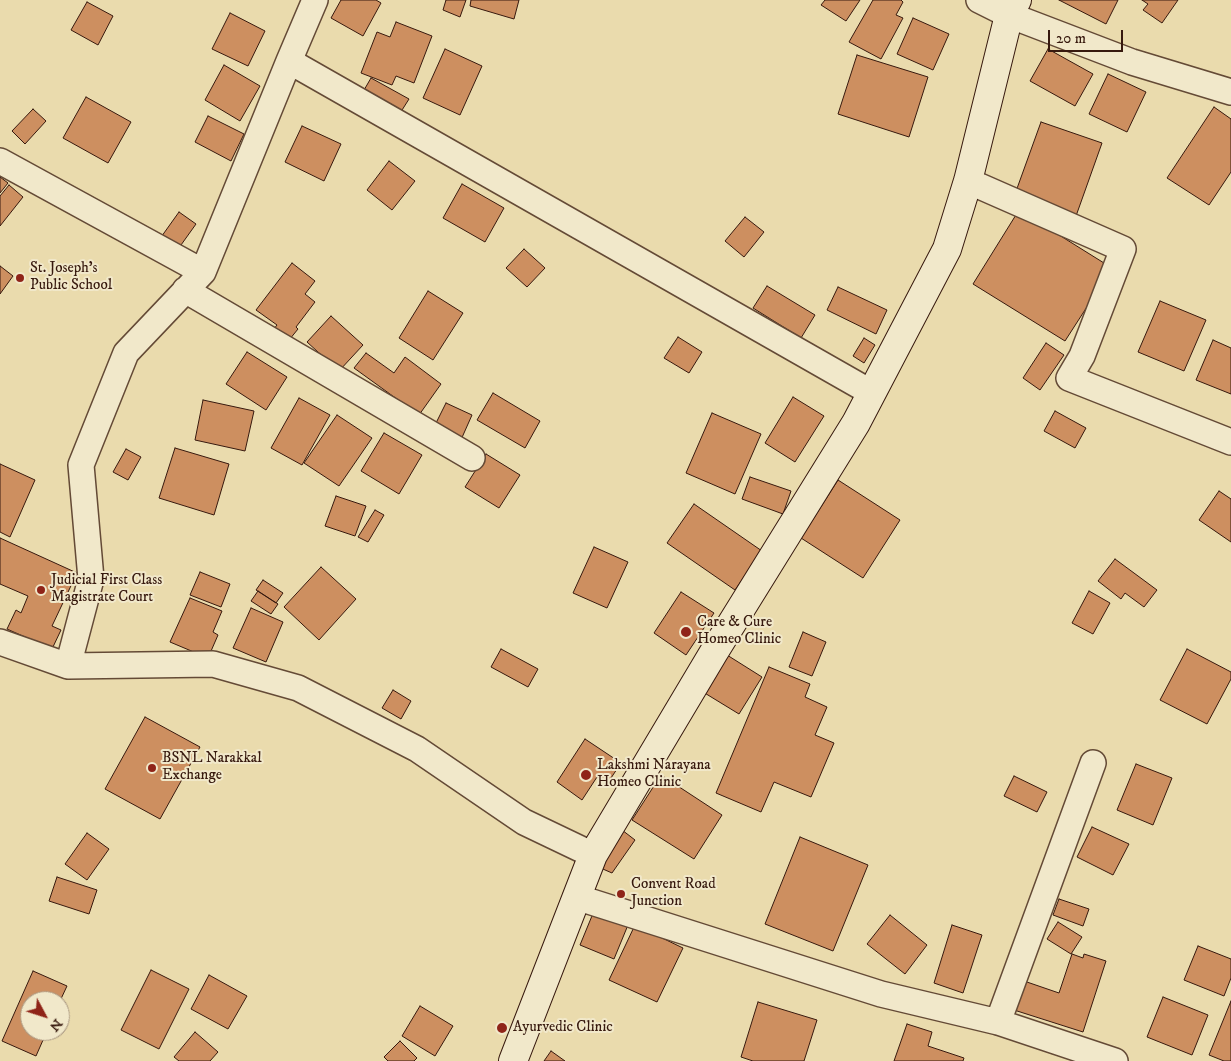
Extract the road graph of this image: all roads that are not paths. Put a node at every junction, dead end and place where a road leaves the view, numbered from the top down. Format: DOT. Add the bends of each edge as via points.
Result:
graph roads {
  1 [pos="315,0"];
  2 [pos="979,0"];
  3 [pos="1013,7"];
  4 [pos="288,61"];
  5 [pos="1231,92"];
  6 [pos="0,161"];
  7 [pos="968,182"];
  8 [pos="203,272"];
  9 [pos="186,290"];
  10 [pos="872,393"];
  11 [pos="1231,442"];
  12 [pos="472,458"];
  13 [pos="0,642"];
  14 [pos="68,666"];
  15 [pos="1093,764"];
  16 [pos="593,855"];
  17 [pos="576,897"];
  18 [pos="998,1022"];
  19 [pos="513,1061"];
  20 [pos="1115,1061"];
  1 -- 4 [label="street"];
  2 -- 3 [label="street"];
  3 -- 5 [label="street" via="1132,62"];
  3 -- 7 [label="street"];
  4 -- 8 [label="street"];
  4 -- 10 [label="street"];
  6 -- 8 [label="street"];
  7 -- 10 [label="street" via="947,249"];
  7 -- 11 [label="street" via="1123,249 1082,356 1069,378"];
  8 -- 9 [label="street"];
  9 -- 12 [label="street"];
  9 -- 14 [label="street" via="126,353 81,465 91,579"];
  10 -- 16 [label="street"];
  13 -- 14 [label="street"];
  14 -- 16 [label="street" via="213,664 298,688 417,749 524,822"];
  15 -- 18 [label="street"];
  16 -- 17 [label="street"];
  17 -- 18 [label="street" via="881,994"];
  17 -- 19 [label="street"];
  18 -- 20 [label="street"];
}
